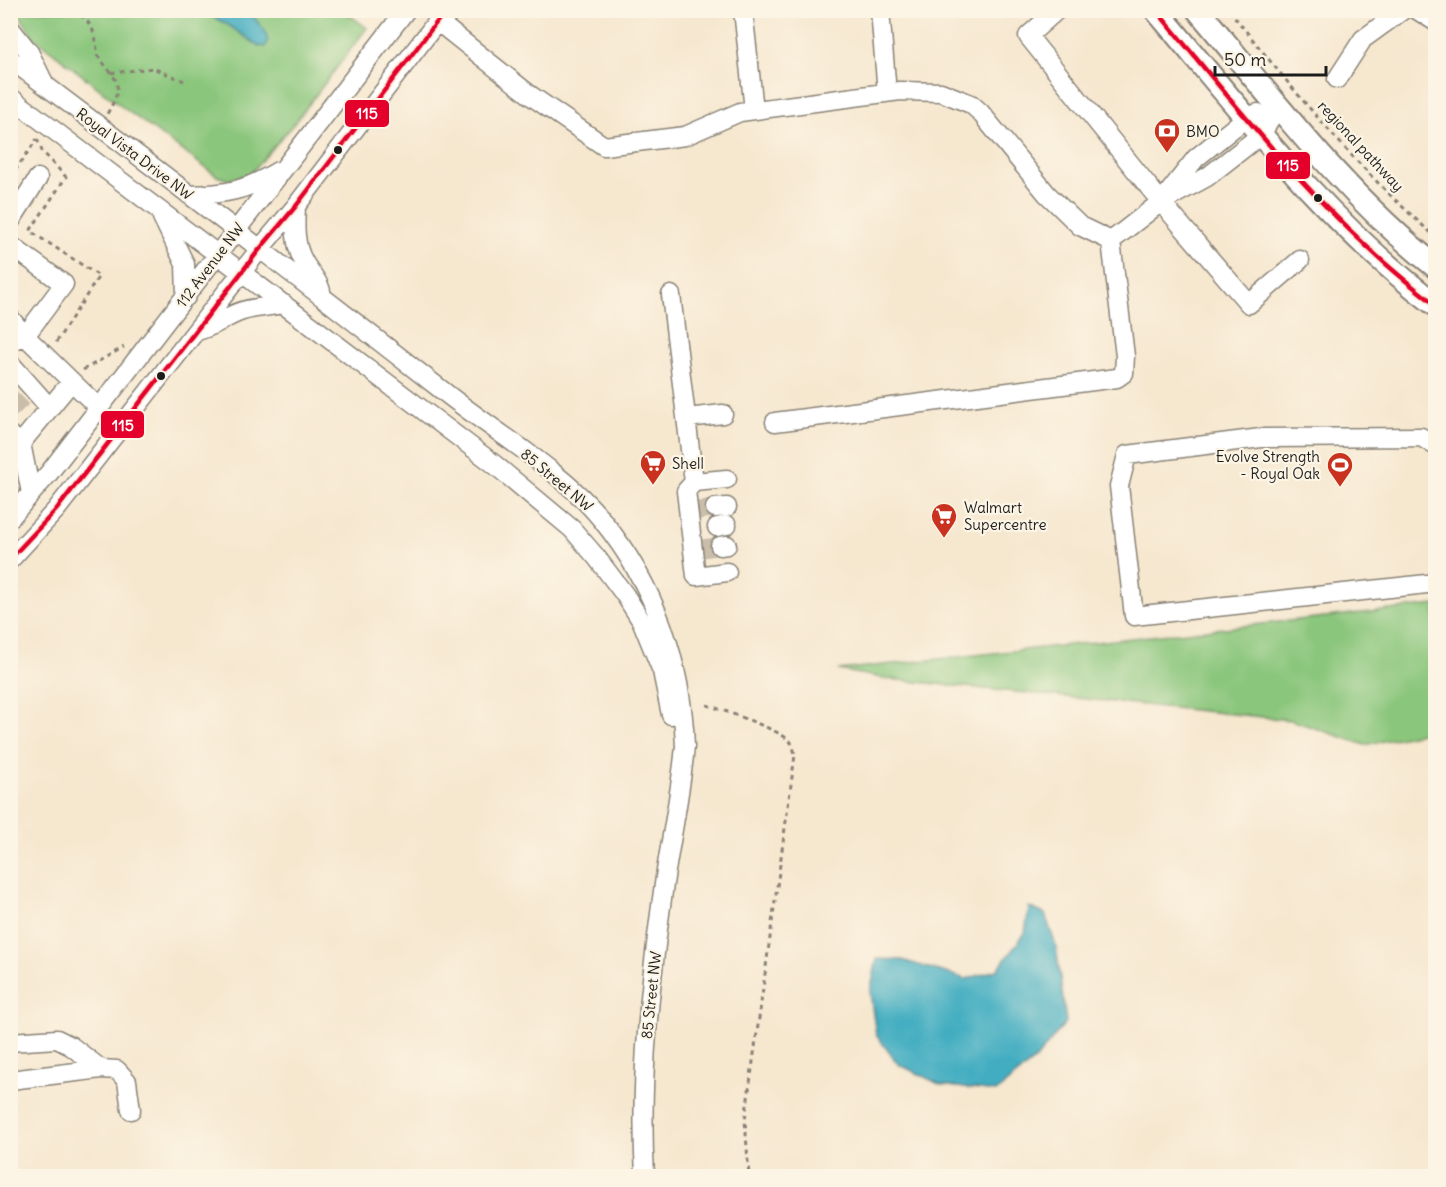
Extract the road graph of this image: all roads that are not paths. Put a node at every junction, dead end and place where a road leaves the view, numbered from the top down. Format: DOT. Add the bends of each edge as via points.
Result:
graph roads {
  1 [pos="406,10"];
  2 [pos="742,10"];
  3 [pos="880,10"];
  4 [pos="1057,10"];
  5 [pos="1156,10"];
  6 [pos="1198,10"];
  7 [pos="1403,10"];
  8 [pos="1417,10"];
  9 [pos="441,16"];
  10 [pos="1436,22"];
  11 [pos="10,28"];
  12 [pos="10,59"];
  13 [pos="1337,79"];
  14 [pos="45,85"];
  15 [pos="887,93"];
  16 [pos="10,97"];
  17 [pos="1277,106"];
  18 [pos="754,110"];
  19 [pos="1247,117"];
  20 [pos="1262,134"];
  21 [pos="287,165"];
  22 [pos="38,178"];
  23 [pos="189,195"];
  24 [pos="1161,202"];
  25 [pos="296,206"];
  26 [pos="158,210"];
  27 [pos="10,222"];
  28 [pos="236,231"];
  29 [pos="1111,241"];
  30 [pos="10,245"];
  31 [pos="259,250"];
  32 [pos="217,255"];
  33 [pos="1300,260"];
  34 [pos="1436,267"];
  35 [pos="241,274"];
  36 [pos="671,295"];
  37 [pos="322,296"];
  38 [pos="186,297"];
  39 [pos="284,304"];
  40 [pos="1436,306"];
  41 [pos="10,318"];
  42 [pos="197,331"];
  43 [pos="18,339"];
  44 [pos="12,370"];
  45 [pos="75,377"];
  46 [pos="49,407"];
  47 [pos="99,408"];
  48 [pos="723,414"];
  49 [pos="687,418"];
  50 [pos="775,422"];
  51 [pos="16,439"];
  52 [pos="1436,446"];
  53 [pos="727,479"];
  54 [pos="694,482"];
  55 [pos="31,494"];
  56 [pos="10,518"];
  57 [pos="10,560"];
  58 [pos="727,572"];
  59 [pos="1436,583"];
  60 [pos="675,815"];
  61 [pos="10,1042"];
  62 [pos="101,1069"];
  63 [pos="10,1080"];
  64 [pos="130,1110"];
  65 [pos="645,1176"];
  1 -- 21 [label="street, 112 Avenue NW"];
  2 -- 18 [label="street"];
  3 -- 15 [label="street"];
  4 -- 24 [label="street" via="1028,36"];
  5 -- 19 [label="main road"];
  6 -- 17 [label="main road"];
  7 -- 13 [label="street" via="1363,39"];
  8 -- 10 [label="street"];
  9 -- 18 [label="street" via="530,95 604,146 685,136 740,112"];
  9 -- 25 [label="street, 112 Avenue NW"];
  11 -- 14 [label="street" via="29,52"];
  12 -- 14 [label="street, Royal Vista Drive NW"];
  14 -- 23 [label="street, Royal Vista Drive NW"];
  15 -- 18 [label="street"];
  15 -- 29 [label="street" via="941,92 970,104 1047,194 1080,226"];
  16 -- 26 [label="street, Royal Vista Drive NW"];
  17 -- 19 [label="street"];
  17 -- 20 [label="street"];
  17 -- 34 [label="main road" via="1337,174"];
  19 -- 20 [label="main road"];
  19 -- 24 [label="street" via="1196,158"];
  20 -- 24 [label="street" via="1207,177"];
  20 -- 40 [label="main road" via="1329,209"];
  21 -- 23 [label="street" via="244,189"];
  21 -- 28 [label="street, 112 Avenue NW"];
  22 -- 27 [label="street"];
  23 -- 28 [label="street, Royal Vista Drive NW"];
  24 -- 29 [label="street"];
  24 -- 33 [label="street" via="1249,304"];
  25 -- 31 [label="street, 112 Avenue NW"];
  25 -- 37 [label="street" via="295,233 300,255 319,281"];
  26 -- 32 [label="street, Royal Vista Drive NW"];
  26 -- 38 [label="street" via="184,262"];
  28 -- 31 [label="street, Royal Vista Drive NW"];
  28 -- 32 [label="street, 112 Avenue NW"];
  29 -- 50 [label="street" via="1125,356 1124,373 1117,378"];
  30 -- 43 [label="street" via="64,284"];
  31 -- 35 [label="street, 112 Avenue NW"];
  31 -- 37 [label="street, 85 Street NW"];
  32 -- 35 [label="street, Royal Vista Drive NW"];
  32 -- 38 [label="street, 112 Avenue NW"];
  35 -- 39 [label="street, 85 Street NW"];
  35 -- 42 [label="street, 112 Avenue NW"];
  36 -- 49 [label="street"];
  37 -- 60 [label="street, 85 Street NW" via="575,491 622,547 664,626 680,687 685,746"];
  38 -- 47 [label="street, 112 Avenue NW"];
  39 -- 42 [label="street" via="250,309"];
  39 -- 60 [label="street, 85 Street NW" via="540,501 597,558 642,622 662,671 674,733"];
  41 -- 43 [label="street"];
  42 -- 57 [label="street, 112 Avenue NW" via="56,510"];
  43 -- 45 [label="street"];
  44 -- 46 [label="street" via="27,392"];
  45 -- 46 [label="street"];
  45 -- 47 [label="street"];
  46 -- 51 [label="street"];
  47 -- 55 [label="street, 112 Avenue NW"];
  48 -- 49 [label="street"];
  49 -- 54 [label="street"];
  51 -- 55 [label="street"];
  52 -- 59 [label="street" via="1421,437 1240,440 1128,455 1119,486 1134,616"];
  53 -- 54 [label="street"];
  54 -- 58 [label="street" via="686,491 693,520 696,576"];
  55 -- 56 [label="street, 112 Avenue NW"];
  60 -- 65 [label="street, 85 Street NW" via="647,1023 642,1123"];
  61 -- 62 [label="street" via="57,1039"];
  62 -- 63 [label="street"];
  62 -- 64 [label="street" via="117,1070 127,1081"];
}
